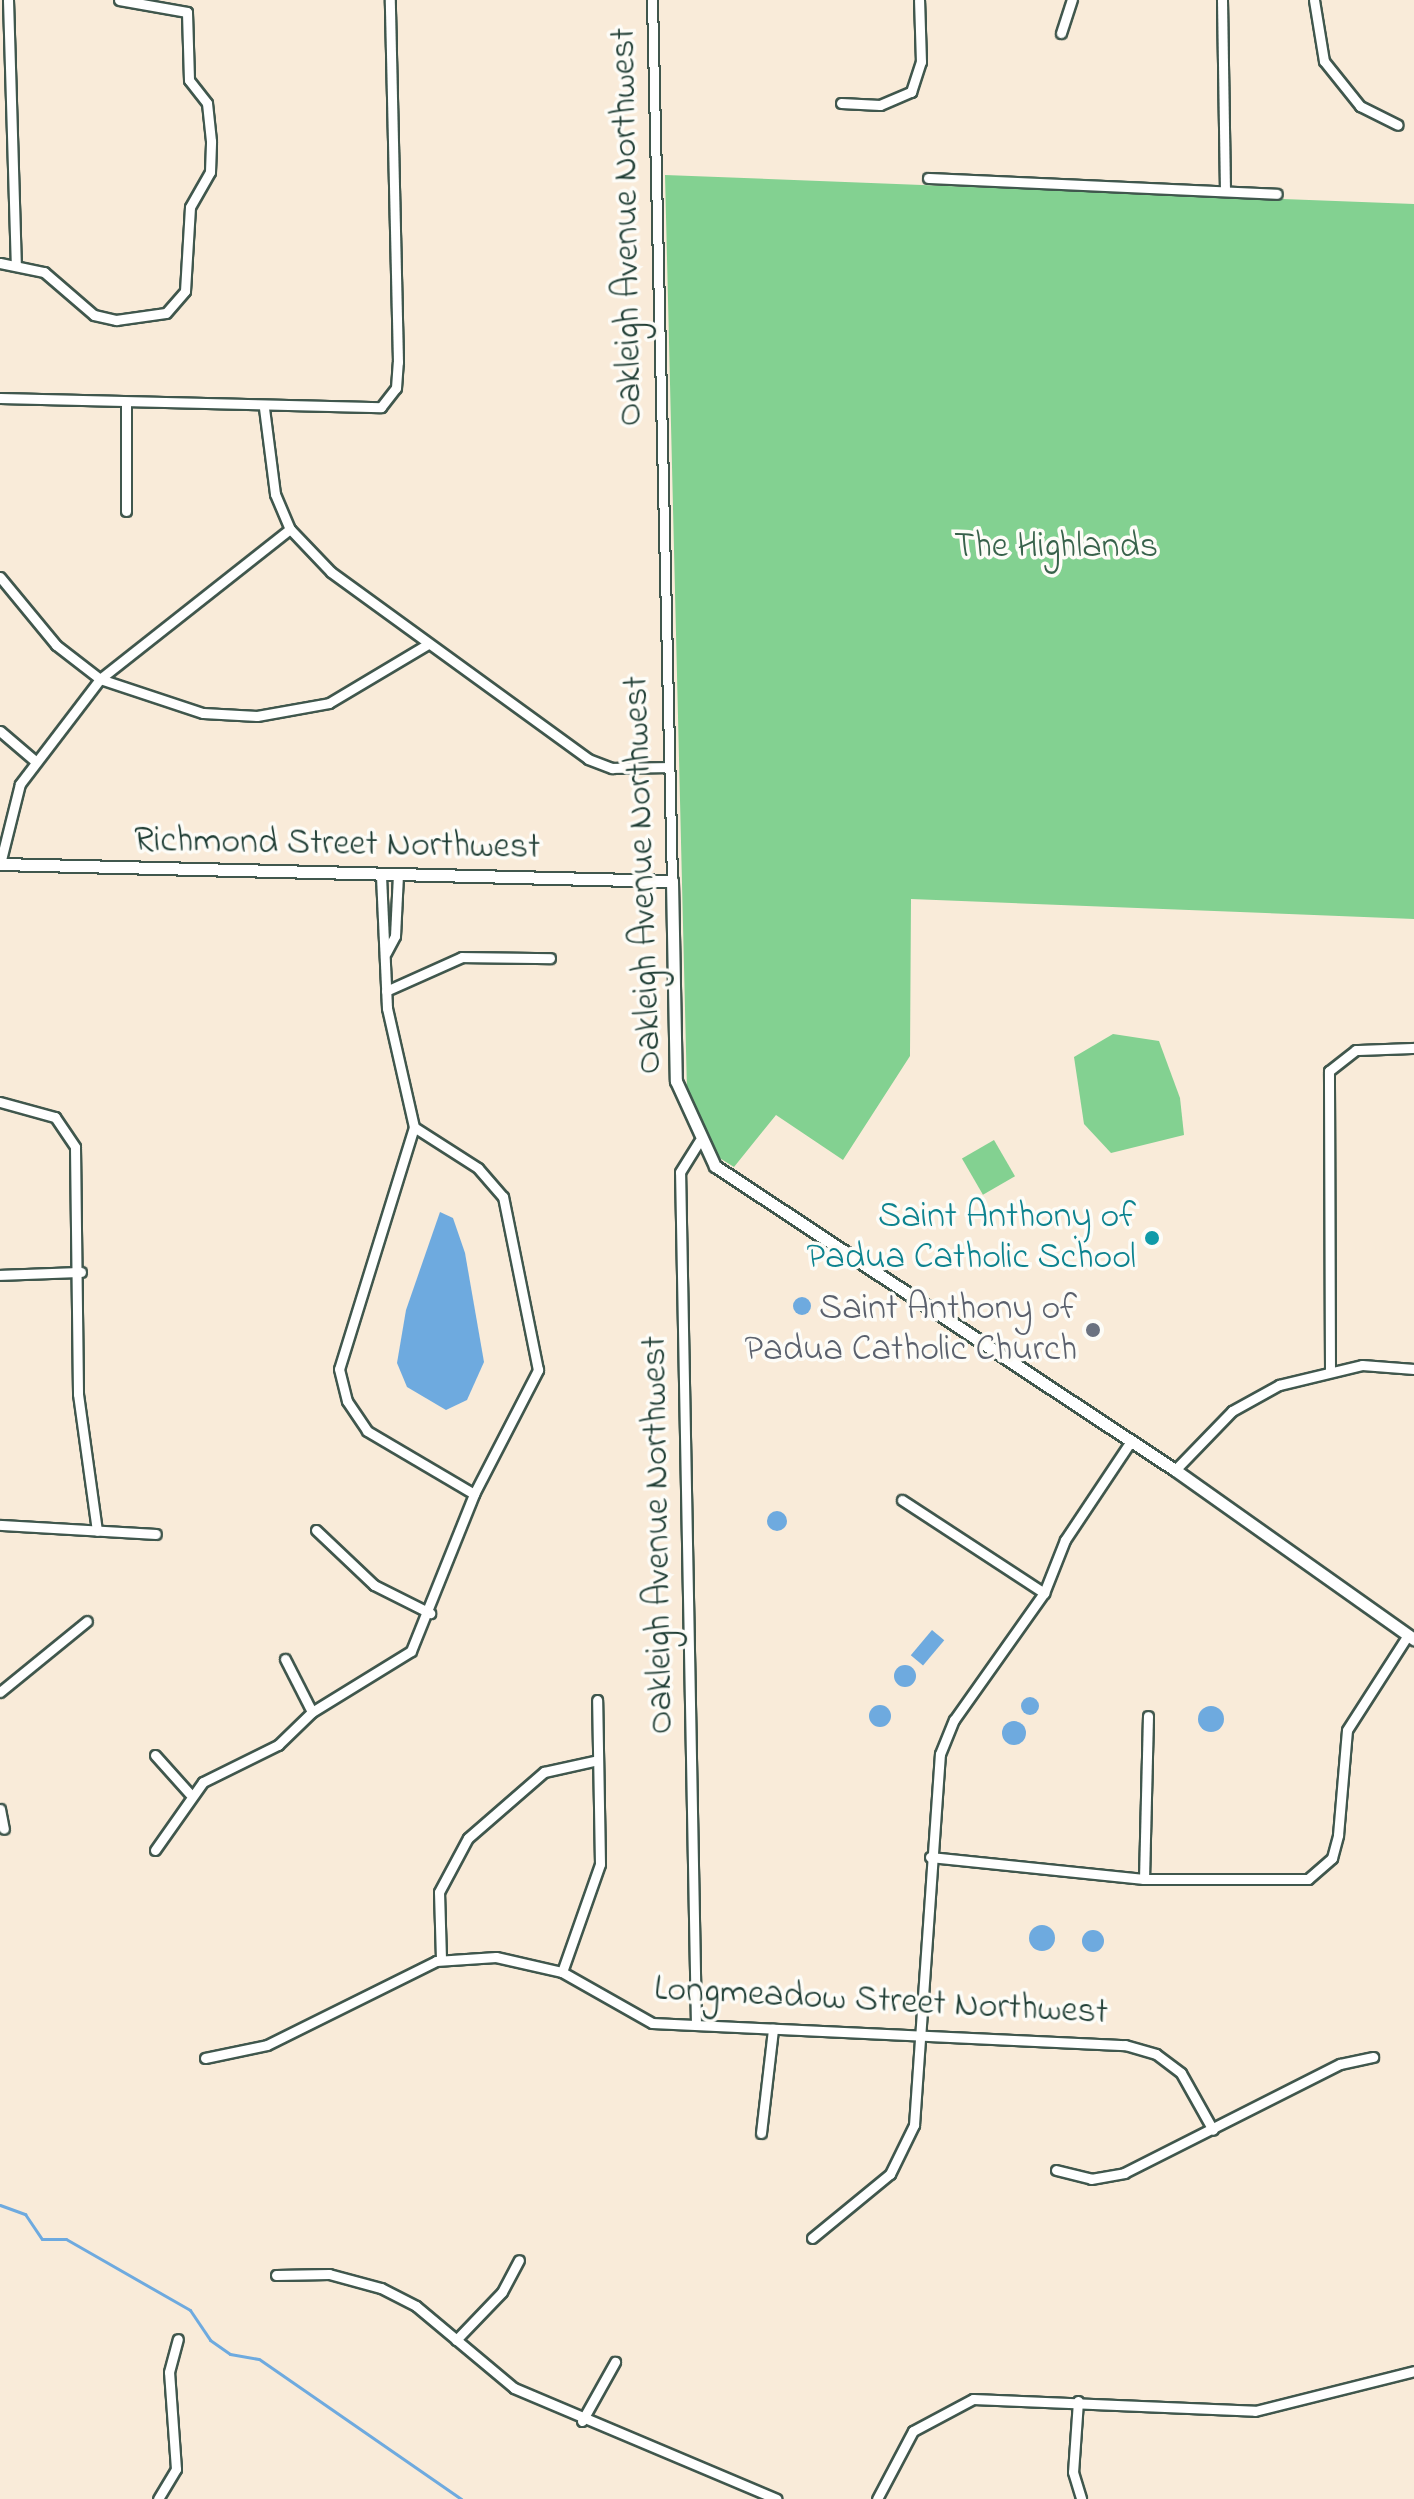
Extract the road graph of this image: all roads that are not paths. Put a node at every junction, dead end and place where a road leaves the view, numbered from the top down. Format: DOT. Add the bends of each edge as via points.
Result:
graph roads {
  1 [pos="8,0"];
  2 [pos="119,0"];
  3 [pos="390,0"];
  4 [pos="652,0"];
  5 [pos="919,0"];
  6 [pos="1072,0"];
  7 [pos="1222,0"];
  8 [pos="1314,0"];
  9 [pos="1061,33"];
  10 [pos="841,103"];
  11 [pos="1398,125"];
  12 [pos="928,178"];
  13 [pos="1225,191"];
  14 [pos="1277,194"];
  15 [pos="0,263"];
  16 [pos="16,264"];
  17 [pos="0,398"];
  18 [pos="126,403"];
  19 [pos="264,408"];
  20 [pos="126,511"];
  21 [pos="290,529"];
  22 [pos="0,577"];
  23 [pos="428,644"];
  24 [pos="100,679"];
  25 [pos="0,731"];
  26 [pos="34,760"];
  27 [pos="668,767"];
  28 [pos="0,864"];
  29 [pos="381,875"];
  30 [pos="398,875"];
  31 [pos="672,881"];
  32 [pos="386,953"];
  33 [pos="550,958"];
  34 [pos="386,991"];
  35 [pos="1414,1048"];
  36 [pos="0,1102"];
  37 [pos="414,1127"];
  38 [pos="699,1141"];
  39 [pos="81,1272"];
  40 [pos="0,1275"];
  41 [pos="1414,1369"];
  42 [pos="1330,1370"];
  43 [pos="1131,1441"];
  44 [pos="1175,1470"];
  45 [pos="474,1494"];
  46 [pos="902,1500"];
  47 [pos="0,1525"];
  48 [pos="316,1530"];
  49 [pos="97,1531"];
  50 [pos="156,1534"];
  51 [pos="1044,1593"];
  52 [pos="430,1613"];
  53 [pos="87,1621"];
  54 [pos="1411,1637"];
  55 [pos="285,1659"];
  56 [pos="0,1692"];
  57 [pos="597,1700"];
  58 [pos="312,1712"];
  59 [pos="1148,1716"];
  60 [pos="155,1755"];
  61 [pos="598,1760"];
  62 [pos="190,1794"];
  63 [pos="0,1809"];
  64 [pos="4,1829"];
  65 [pos="155,1850"];
  66 [pos="930,1857"];
  67 [pos="1144,1879"];
  68 [pos="441,1959"];
  69 [pos="562,1972"];
  70 [pos="696,2025"];
  71 [pos="773,2029"];
  72 [pos="921,2035"];
  73 [pos="1373,2057"];
  74 [pos="205,2058"];
  75 [pos="1213,2130"];
  76 [pos="761,2133"];
  77 [pos="1056,2170"];
  78 [pos="812,2238"];
  79 [pos="519,2260"];
  80 [pos="276,2275"];
  81 [pos="178,2339"];
  82 [pos="456,2340"];
  83 [pos="615,2362"];
  84 [pos="1414,2371"];
  85 [pos="1078,2401"];
  86 [pos="582,2421"];
  87 [pos="158,2499"];
  88 [pos="777,2499"];
  89 [pos="877,2499"];
  90 [pos="1081,2499"];
  1 -- 16 [label="street"];
  2 -- 16 [label="street" via="187,12 189,80 207,103 211,141 210,172 190,207 185,291 166,313 116,320 94,315 44,272"];
  3 -- 19 [label="street" via="396,388 371,411"];
  4 -- 27 [label="street, Oakleigh Avenue Northwest"];
  5 -- 10 [label="street" via="921,62 911,92 880,105"];
  6 -- 9 [label="street"];
  7 -- 13 [label="street"];
  8 -- 11 [label="street" via="1324,61 1360,106"];
  12 -- 13 [label="street"];
  13 -- 14 [label="street"];
  15 -- 16 [label="street"];
  17 -- 18 [label="street"];
  18 -- 19 [label="street"];
  18 -- 20 [label="street"];
  19 -- 21 [label="street" via="266,466"];
  21 -- 23 [label="street" via="331,572"];
  21 -- 24 [label="street"];
  22 -- 24 [label="street" via="56,645"];
  23 -- 24 [label="street" via="367,686 296,712 203,713 156,703"];
  23 -- 27 [label="street" via="588,759 612,768"];
  24 -- 26 [label="street"];
  25 -- 26 [label="street"];
  26 -- 28 [label="street" via="12,801"];
  27 -- 31 [label="street, Oakleigh Avenue Northwest"];
  28 -- 29 [label="street, Richmond Street Northwest"];
  29 -- 30 [label="street, Richmond Street Northwest"];
  29 -- 32 [label="street"];
  30 -- 31 [label="street, Richmond Street Northwest"];
  30 -- 32 [label="street" via="395,936"];
  31 -- 38 [label="street, Oakleigh Avenue Northwest" via="676,1081"];
  32 -- 34 [label="street"];
  33 -- 34 [label="street" via="462,957"];
  34 -- 37 [label="street"];
  35 -- 42 [label="street" via="1356,1050 1329,1071"];
  36 -- 39 [label="street" via="40,1109 71,1138"];
  37 -- 45 [label="street" via="478,1168 503,1197 535,1330 532,1389"];
  37 -- 45 [label="street" via="339,1369 347,1401 367,1431"];
  38 -- 43 [label="street" via="715,1166 756,1199"];
  38 -- 70 [label="street, Oakleigh Avenue Northwest" via="680,1172"];
  39 -- 40 [label="street"];
  39 -- 49 [label="street" via="78,1394"];
  41 -- 42 [label="street"];
  42 -- 44 [label="street" via="1279,1385 1232,1411"];
  43 -- 44 [label="street"];
  43 -- 51 [label="street" via="1065,1540"];
  44 -- 54 [label="street"];
  45 -- 52 [label="street"];
  46 -- 51 [label="street"];
  47 -- 49 [label="street"];
  48 -- 52 [label="street" via="374,1585"];
  49 -- 50 [label="street"];
  51 -- 66 [label="street" via="954,1720 933,1785"];
  52 -- 58 [label="street" via="411,1651 393,1667"];
  53 -- 56 [label="street"];
  54 -- 67 [label="street" via="1347,1730 1338,1835 1322,1870 1288,1883"];
  55 -- 58 [label="street"];
  57 -- 61 [label="street"];
  58 -- 62 [label="street" via="278,1745"];
  59 -- 67 [label="street"];
  60 -- 62 [label="street"];
  61 -- 68 [label="street" via="544,1772 468,1838 439,1892"];
  61 -- 69 [label="street" via="598,1880"];
  62 -- 65 [label="street"];
  63 -- 64 [label="street"];
  66 -- 67 [label="street"];
  66 -- 72 [label="street"];
  68 -- 69 [label="street, Longmeadow Street Northwest" via="496,1957"];
  68 -- 74 [label="street, Longmeadow Street Northwest" via="267,2045"];
  69 -- 70 [label="street, Longmeadow Street Northwest" via="641,2018"];
  70 -- 71 [label="street, Longmeadow Street Northwest"];
  71 -- 72 [label="street, Longmeadow Street Northwest"];
  71 -- 76 [label="street"];
  72 -- 75 [label="street, Longmeadow Street Northwest" via="1125,2045 1156,2054 1189,2083"];
  72 -- 78 [label="street" via="917,2105 905,2149 860,2204"];
  73 -- 75 [label="street" via="1340,2064"];
  75 -- 77 [label="street" via="1117,2175 1077,2178"];
  79 -- 82 [label="street" via="502,2292"];
  80 -- 82 [label="street" via="329,2274 377,2286 416,2306"];
  81 -- 87 [label="street" via="169,2372 176,2469"];
  82 -- 86 [label="street" via="497,2377"];
  83 -- 86 [label="street"];
  84 -- 85 [label="street" via="1255,2411"];
  85 -- 89 [label="street" via="1002,2395 940,2411 901,2445"];
  85 -- 90 [label="street" via="1073,2472"];
  86 -- 88 [label="street" via="667,2447"];
}
